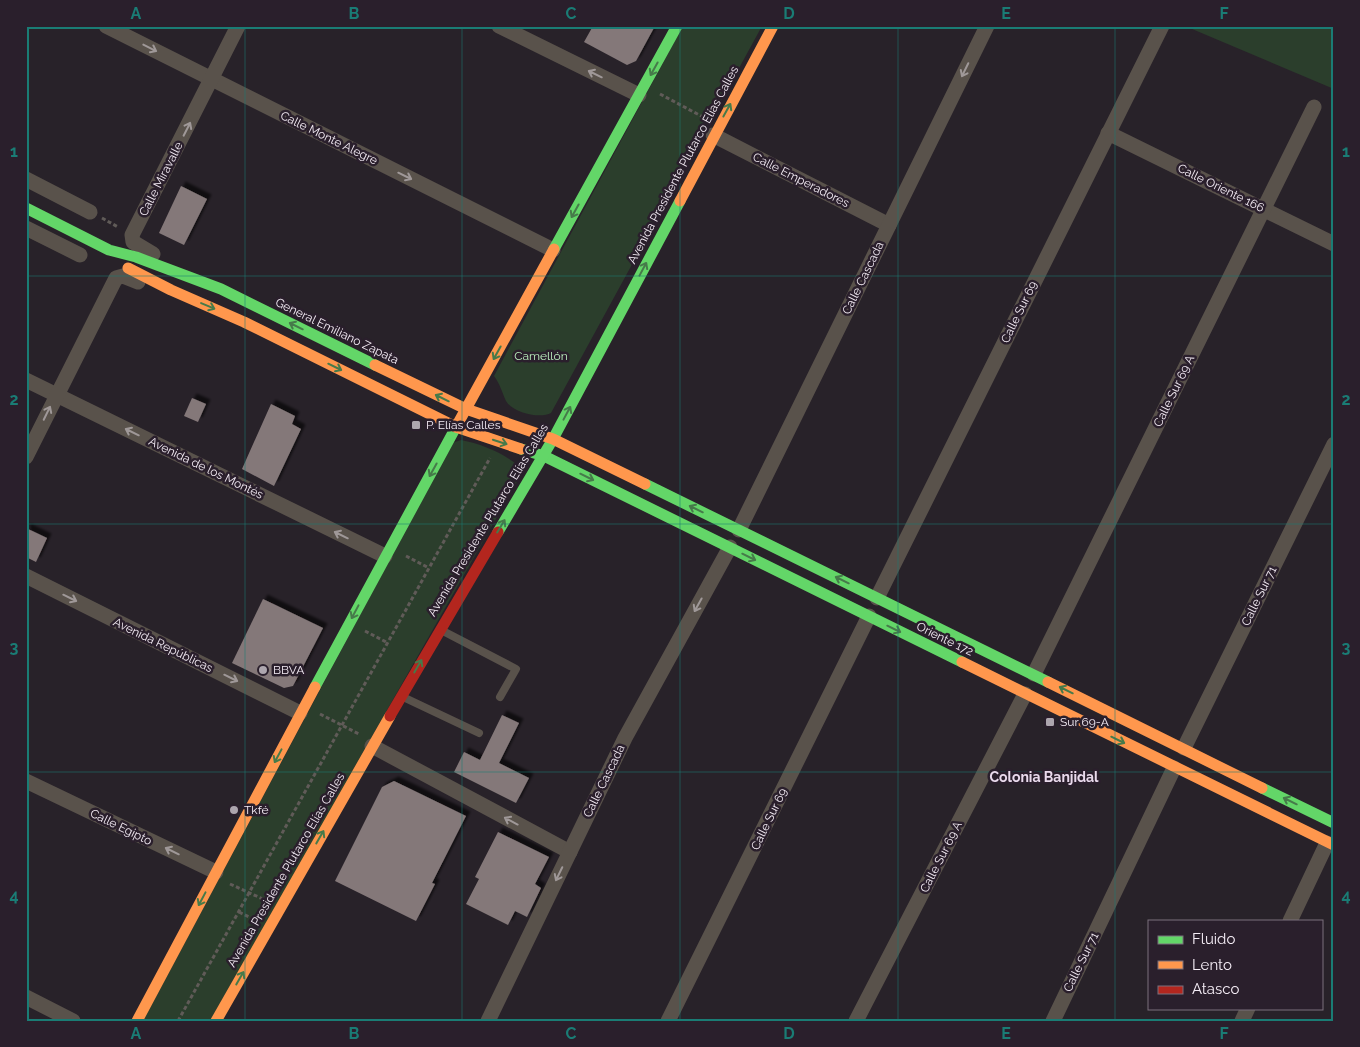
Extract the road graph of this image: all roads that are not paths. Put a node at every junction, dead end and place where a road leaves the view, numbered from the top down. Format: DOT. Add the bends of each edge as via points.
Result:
graph roads {
  1 [pos="106,26"];
  2 [pos="238,26"];
  3 [pos="499,26"];
  4 [pos="678,26"];
  5 [pos="773,26"];
  6 [pos="987,26"];
  7 [pos="1162,26"];
  8 [pos="212,80"];
  9 [pos="642,90"];
  10 [pos="1314,107"];
  11 [pos="716,130"];
  12 [pos="1108,133"];
  13 [pos="26,179"];
  14 [pos="1264,209"];
  15 [pos="32,211"];
  16 [pos="90,212"];
  17 [pos="889,225"];
  18 [pos="26,228"];
  19 [pos="1334,244"];
  20 [pos="109,250"];
  21 [pos="553,250"];
  22 [pos="80,255"];
  23 [pos="221,289"];
  24 [pos="171,290"];
  25 [pos="26,380"];
  26 [pos="56,395"];
  27 [pos="466,409"];
  28 [pos="456,427"];
  29 [pos="553,439"];
  30 [pos="1334,444"];
  31 [pos="544,456"];
  32 [pos="26,457"];
  33 [pos="739,530"];
  34 [pos="730,547"];
  35 [pos="387,552"];
  36 [pos="26,576"];
  37 [pos="878,598"];
  38 [pos="869,616"];
  39 [pos="440,629"];
  40 [pos="1034,674"];
  41 [pos="1025,694"];
  42 [pos="401,697"];
  43 [pos="500,697"];
  44 [pos="302,709"];
  45 [pos="479,733"];
  46 [pos="373,744"];
  47 [pos="1184,748"];
  48 [pos="1174,768"];
  49 [pos="26,781"];
  50 [pos="1334,823"];
  51 [pos="1330,844"];
  52 [pos="570,852"];
  53 [pos="215,875"];
  54 [pos="1291,920"];
  55 [pos="26,997"];
  56 [pos="73,1021"];
  57 [pos="137,1021"];
  58 [pos="216,1021"];
  59 [pos="488,1021"];
  60 [pos="668,1021"];
  61 [pos="856,1021"];
  62 [pos="1052,1021"];
  1 -- 8 [label="street, Calle Monte Alegre, one-way"];
  2 -- 8 [label="street, Calle Miravalle"];
  9 -- 3 [label="street, one-way"];
  4 -- 9 [label="main road, one-way"];
  11 -- 5 [label="main road, Avenida Presidente Plutarco Elías Calles, one-way"];
  6 -- 17 [label="street, Calle Cascada, one-way"];
  7 -- 12 [label="street, Calle Sur 69"];
  8 -- 21 [label="street, Calle Monte Alegre, one-way"];
  23 -- 8 [label="street, Calle Miravalle, one-way" via="132,240 132,234"];
  9 -- 21 [label="main road, one-way"];
  10 -- 14 [label="street, Calle Sur 69 A"];
  11 -- 17 [label="street, Calle Emperadores"];
  29 -- 11 [label="main road, Avenida Presidente Plutarco Elías Calles, one-way"];
  12 -- 14 [label="street, Calle Oriente 166"];
  12 -- 37 [label="street, Calle Sur 69"];
  13 -- 16 [label="street"];
  14 -- 19 [label="street, Calle Oriente 166"];
  14 -- 40 [label="street, Calle Sur 69 A"];
  15 -- 20 [label="main road, General Emiliano Zapata"];
  17 -- 33 [label="street, Calle Cascada"];
  18 -- 22 [label="street"];
  20 -- 23 [label="main road, General Emiliano Zapata"];
  20 -- 24 [label="main road, General Emiliano Zapata" via="128,268"];
  21 -- 27 [label="main road, one-way"];
  27 -- 23 [label="main road, General Emiliano Zapata, one-way"];
  24 -- 26 [label="street" via="145,286 119,276"];
  24 -- 28 [label="main road, General Emiliano Zapata, one-way" via="244,322"];
  25 -- 26 [label="street, Avenida de los Montés"];
  32 -- 26 [label="street, one-way"];
  35 -- 26 [label="street, Avenida de los Montés, one-way"];
  27 -- 28 [label="main road"];
  27 -- 29 [label="main road, General Emiliano Zapata"];
  28 -- 31 [label="main road, General Emiliano Zapata, one-way"];
  28 -- 35 [label="main road, one-way"];
  29 -- 31 [label="main road, Avenida Presidente Plutarco Elías Calles"];
  33 -- 29 [label="main road, Oriente 172, one-way"];
  30 -- 47 [label="street, Calle Sur 71"];
  31 -- 34 [label="main road, Oriente 172, one-way"];
  39 -- 31 [label="main road, Avenida Presidente Plutarco Elías Calles, one-way"];
  37 -- 33 [label="main road, Oriente 172, one-way"];
  34 -- 38 [label="main road, Oriente 172, one-way"];
  34 -- 52 [label="street, Calle Cascada, one-way" via="625,738"];
  35 -- 44 [label="main road, one-way"];
  36 -- 44 [label="street, Avenida Repúblicas, one-way"];
  37 -- 40 [label="main road, Oriente 172"];
  38 -- 41 [label="main road, Oriente 172, one-way"];
  38 -- 60 [label="street, Calle Sur 69"];
  42 -- 39 [label="main road, Avenida Presidente Plutarco Elías Calles, one-way"];
  39 -- 43 [label="lane" via="516,668"];
  47 -- 40 [label="main road, Oriente 172, one-way"];
  41 -- 48 [label="main road, Oriente 172, one-way"];
  41 -- 61 [label="street, Calle Sur 69 A"];
  42 -- 45 [label="lane"];
  42 -- 46 [label="main road, Avenida Presidente Plutarco Elías Calles"];
  44 -- 53 [label="main road, one-way"];
  52 -- 46 [label="street, one-way"];
  58 -- 46 [label="main road, Avenida Presidente Plutarco Elías Calles, one-way"];
  50 -- 47 [label="main road, Oriente 172, one-way"];
  48 -- 51 [label="main road, Oriente 172"];
  48 -- 62 [label="street, Calle Sur 71"];
  53 -- 49 [label="street, Calle Egipto, one-way"];
  51 -- 54 [label="street"];
  52 -- 59 [label="street, Calle Cascada, one-way"];
  53 -- 57 [label="main road, one-way"];
  55 -- 56 [label="street"];
}
